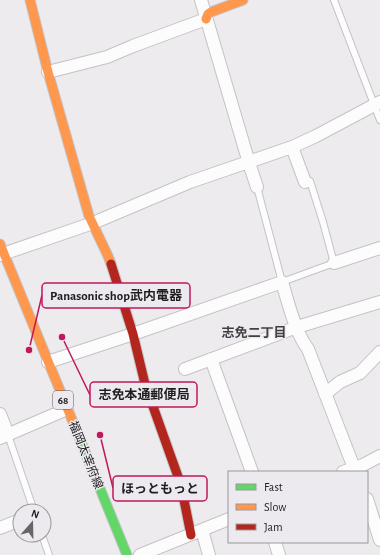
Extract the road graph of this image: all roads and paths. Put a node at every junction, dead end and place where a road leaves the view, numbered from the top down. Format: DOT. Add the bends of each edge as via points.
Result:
graph roads {
  1 [pos="30,0"];
  2 [pos="201,0"];
  3 [pos="243,0"];
  4 [pos="334,0"];
  5 [pos="206,19"];
  6 [pos="48,72"];
  7 [pos="377,104"];
  8 [pos="380,120"];
  9 [pos="292,147"];
  10 [pos="249,163"];
  11 [pos="305,182"];
  12 [pos="257,187"];
  13 [pos="93,223"];
  14 [pos="380,248"];
  15 [pos="1,251"];
  16 [pos="334,263"];
  17 [pos="282,282"];
  18 [pos="380,302"];
  19 [pos="297,328"];
  20 [pos="133,334"];
  21 [pos="380,352"];
  22 [pos="211,359"];
  23 [pos="48,362"];
  24 [pos="185,369"];
  25 [pos="325,394"];
  26 [pos="67,409"];
  27 [pos="0,414"];
  28 [pos="4,436"];
  29 [pos="380,456"];
  30 [pos="252,471"];
  31 [pos="351,471"];
  32 [pos="368,502"];
  33 [pos="31,503"];
  34 [pos="228,519"];
  35 [pos="12,523"];
  36 [pos="0,528"];
  37 [pos="196,532"];
  38 [pos="380,540"];
  39 [pos="45,543"];
  40 [pos="275,543"];
  41 [pos="49,555"];
  42 [pos="127,555"];
  43 [pos="140,555"];
  44 [pos="209,555"];
  45 [pos="279,555"];
  1 -- 6 [label="street"];
  2 -- 5 [label="street"];
  3 -- 5 [label="street" via="211,12"];
  4 -- 7 [label="lane"];
  5 -- 6 [label="street" via="107,57"];
  5 -- 10 [label="street"];
  6 -- 13 [label="street"];
  7 -- 8 [label="lane"];
  7 -- 9 [label="street"];
  9 -- 10 [label="street"];
  9 -- 11 [label="street"];
  10 -- 12 [label="street"];
  10 -- 13 [label="street" via="190,182"];
  11 -- 16 [label="lane" via="310,181"];
  12 -- 17 [label="lane"];
  13 -- 15 [label="street"];
  13 -- 20 [label="street" via="108,256"];
  14 -- 16 [label="street"];
  15 -- 23 [label="street, 福岡太宰府線 / 68"];
  16 -- 17 [label="lane"];
  17 -- 19 [label="street"];
  17 -- 20 [label="street"];
  18 -- 19 [label="street"];
  19 -- 22 [label="street"];
  19 -- 25 [label="street" via="308,348"];
  20 -- 23 [label="street"];
  20 -- 37 [label="street" via="145,384"];
  21 -- 25 [label="street" via="360,373 340,382"];
  22 -- 24 [label="street"];
  22 -- 30 [label="street"];
  23 -- 26 [label="street, 福岡太宰府線 / 68"];
  25 -- 31 [label="street"];
  26 -- 28 [label="street"];
  26 -- 42 [label="street, 福岡太宰府線 / 68"];
  27 -- 28 [label="street"];
  28 -- 33 [label="lane"];
  29 -- 31 [label="street"];
  32 -- 38 [label="street"];
  34 -- 37 [label="street"];
  35 -- 36 [label="street"];
  37 -- 43 [label="street"];
  37 -- 44 [label="street"];
  39 -- 41 [label="lane"];
  40 -- 45 [label="street"];
}
